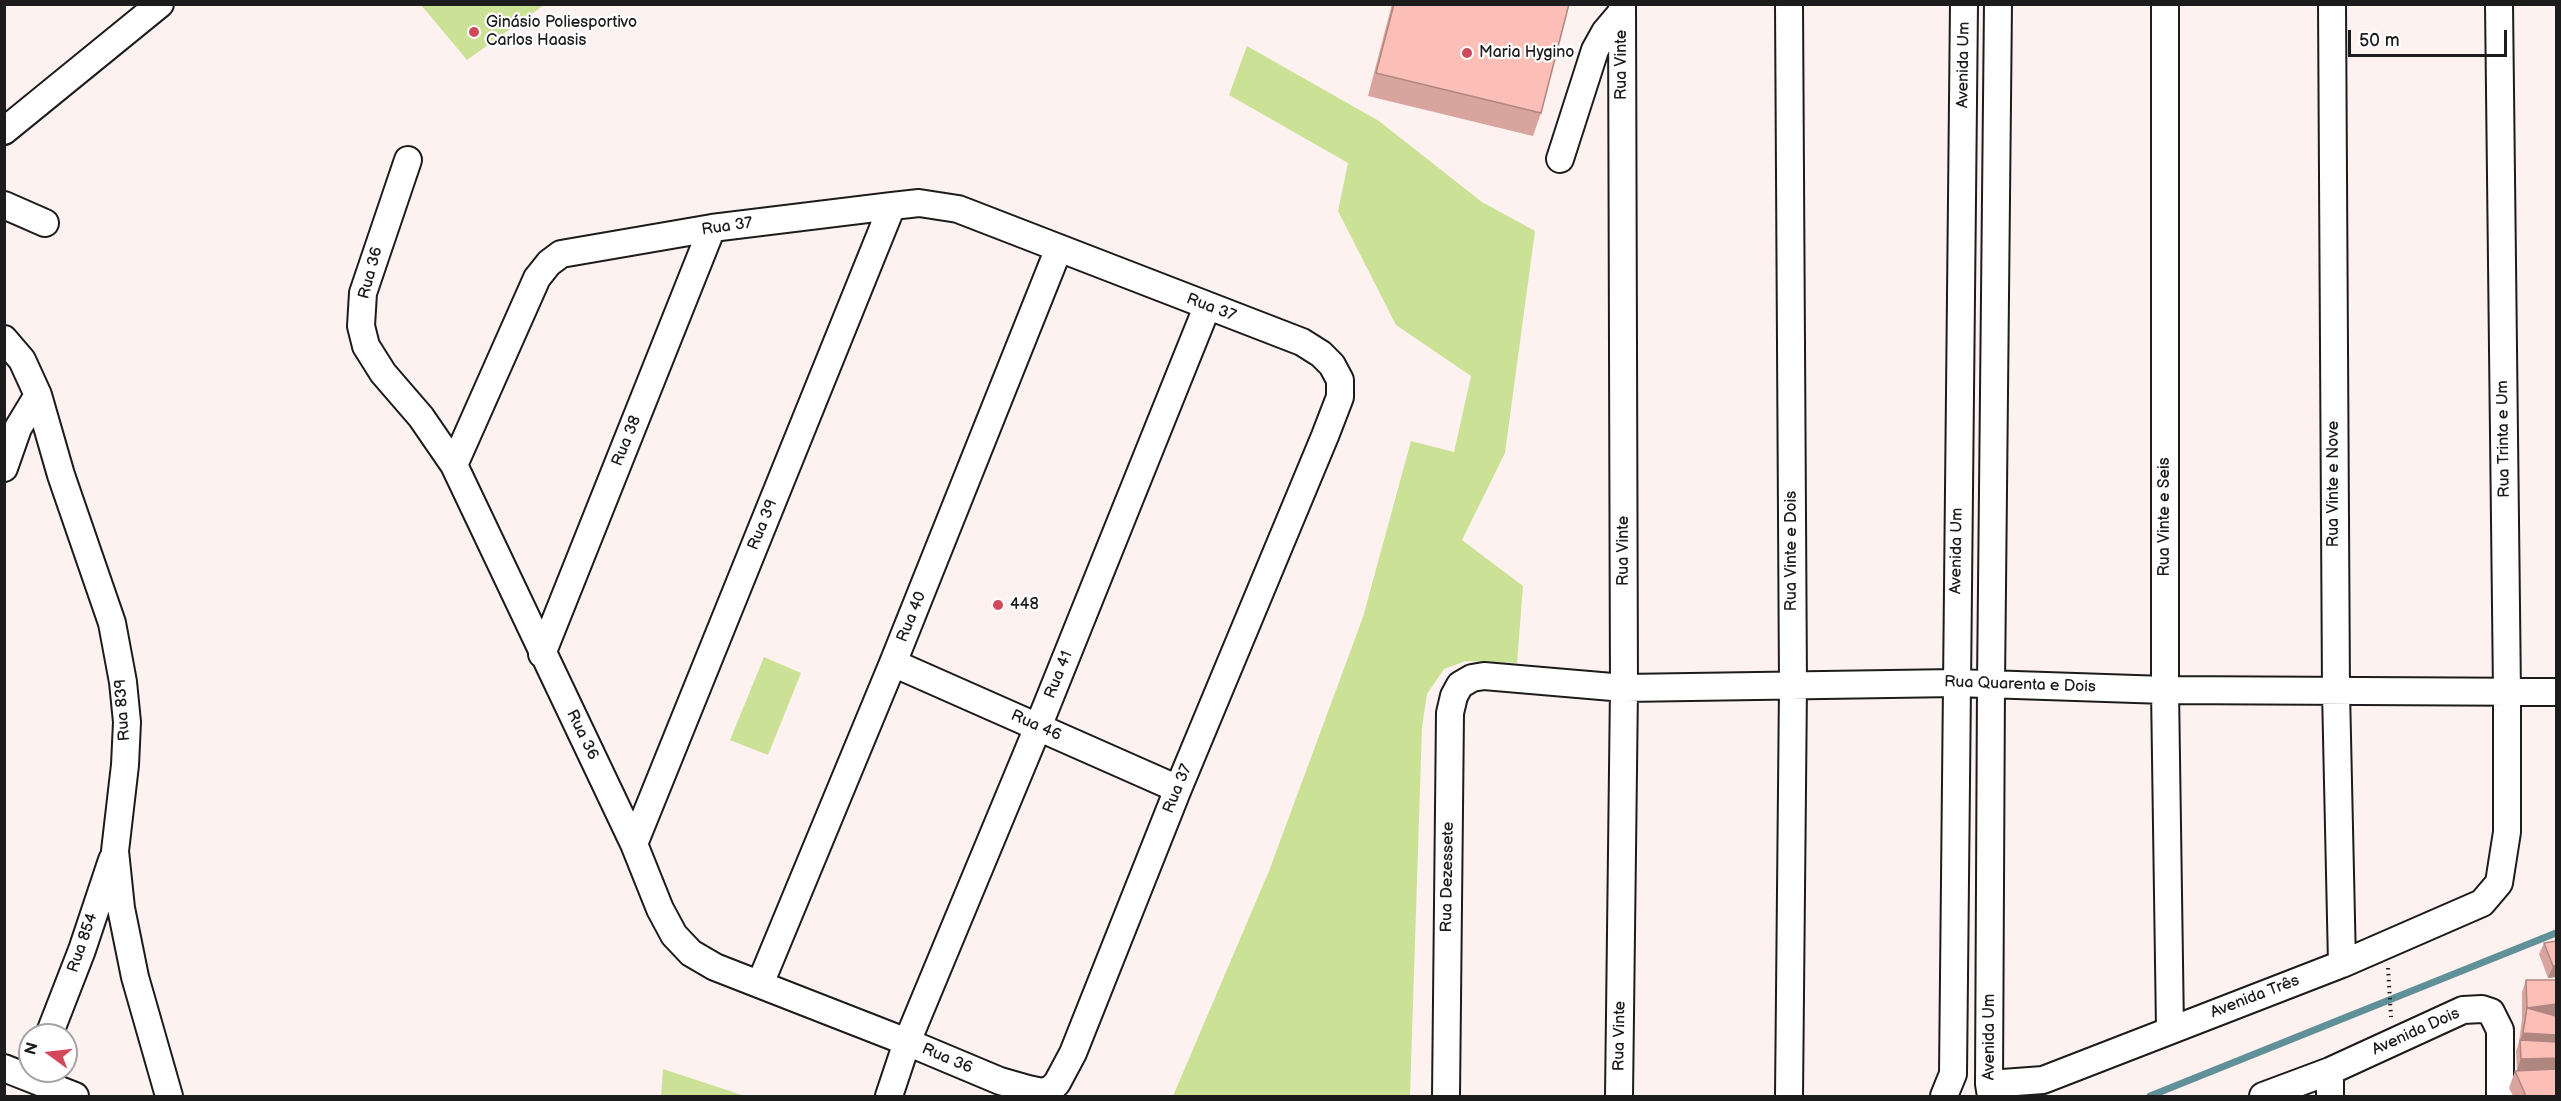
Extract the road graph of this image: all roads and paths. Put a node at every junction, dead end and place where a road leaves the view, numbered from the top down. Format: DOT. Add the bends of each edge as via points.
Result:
graph roads {
  1 [pos="160,4"];
  2 [pos="1788,4"];
  3 [pos="1964,4"];
  4 [pos="1998,4"];
  5 [pos="2165,4"];
  6 [pos="2332,4"];
  7 [pos="2499,4"];
  8 [pos="1622,8"];
  9 [pos="4,131"];
  10 [pos="1560,159"];
  11 [pos="408,160"];
  12 [pos="4,205"];
  13 [pos="892,206"];
  14 [pos="45,223"];
  15 [pos="712,228"];
  16 [pos="1059,248"];
  17 [pos="1207,307"];
  18 [pos="4,339"];
  19 [pos="38,395"];
  20 [pos="454,465"];
  21 [pos="4,468"];
  22 [pos="542,654"];
  23 [pos="893,663"];
  24 [pos="1484,676"];
  25 [pos="1956,683"];
  26 [pos="1991,684"];
  27 [pos="1793,686"];
  28 [pos="1624,688"];
  29 [pos="2165,690"];
  30 [pos="2336,691"];
  31 [pos="2507,692"];
  32 [pos="2556,692"];
  33 [pos="1038,727"];
  34 [pos="1178,789"];
  35 [pos="634,844"];
  36 [pos="115,851"];
  37 [pos="2502,873"];
  38 [pos="124,923"];
  39 [pos="2386,945"];
  40 [pos="82,950"];
  41 [pos="2342,964"];
  42 [pos="760,984"];
  43 [pos="54,1023"];
  44 [pos="2170,1029"];
  45 [pos="907,1042"];
  46 [pos="2393,1042"];
  47 [pos="4,1068"];
  48 [pos="2330,1071"];
  49 [pos="18,1075"];
  50 [pos="34,1083"];
  51 [pos="1057,1083"];
  52 [pos="1990,1090"];
  53 [pos="75,1096"];
  54 [pos="169,1096"];
  55 [pos="889,1096"];
  56 [pos="1446,1096"];
  57 [pos="1619,1096"];
  58 [pos="1789,1096"];
  59 [pos="1944,1096"];
  60 [pos="2263,1096"];
  61 [pos="2330,1096"];
  62 [pos="2500,1096"];
  1 -- 9 [label="street"];
  2 -- 27 [label="street, Rua Vinte e Dois"];
  3 -- 25 [label="street, Avenida Um"];
  4 -- 26 [label="street, Avenida Um"];
  5 -- 29 [label="street, Rua Vinte e Seis"];
  6 -- 30 [label="street, Rua Vinte e Nove"];
  7 -- 31 [label="street, Rua Trinta e Um"];
  8 -- 10 [label="street" via="1596,50"];
  8 -- 28 [label="street, Rua Vinte"];
  11 -- 20 [label="street, Rua 36" via="363,293 361,326 366,346 383,373 421,417"];
  12 -- 14 [label="street"];
  13 -- 15 [label="street, Rua 37"];
  13 -- 16 [label="street, Rua 37" via="919,203 958,209"];
  13 -- 35 [label="street, Rua 39"];
  15 -- 20 [label="street, Rua 37" via="588,248 561,254 549,262 537,278"];
  15 -- 22 [label="street, Rua 38"];
  16 -- 17 [label="street, Rua 37"];
  16 -- 23 [label="street, Rua 40"];
  17 -- 33 [label="street, Rua 41"];
  17 -- 34 [label="street, Rua 37" via="1302,342 1322,354 1340,380 1340,397"];
  18 -- 19 [label="street, Rua 839" via="22,360"];
  19 -- 21 [label="street" via="18,428"];
  19 -- 36 [label="street, Rua 839" via="112,623 123,682 127,722 125,765"];
  20 -- 22 [label="street, Rua 36"];
  22 -- 35 [label="street, Rua 36"];
  23 -- 33 [label="street, Rua 46"];
  23 -- 42 [label="street, Rua 40"];
  24 -- 28 [label="street, Rua Quarenta e Dois"];
  24 -- 56 [label="street, Rua Dezessete" via="1460,685 1450,712"];
  25 -- 26 [label="street, Rua Quarenta e Dois"];
  25 -- 27 [label="street, Rua Quarenta e Dois"];
  25 -- 59 [label="street, Avenida Um" via="1953,1074"];
  26 -- 29 [label="street, Rua Quarenta e Dois"];
  26 -- 52 [label="street, Avenida Um"];
  27 -- 28 [label="street, Rua Quarenta e Dois"];
  27 -- 58 [label="street, Rua Vinte e Dois"];
  28 -- 57 [label="street, Rua Vinte"];
  29 -- 30 [label="street, Rua Quarenta e Dois"];
  29 -- 44 [label="street, Rua Vinte e Seis"];
  30 -- 31 [label="street, Rua Quarenta e Dois"];
  30 -- 41 [label="street, Rua Vinte e Nove"];
  31 -- 32 [label="street, Rua Quarenta e Dois"];
  31 -- 37 [label="street, Rua Trinta e Um" via="2507,832"];
  33 -- 34 [label="street, Rua 46"];
  33 -- 45 [label="street, Rua 41"];
  34 -- 51 [label="street, Rua 37" via="1073,1053"];
  35 -- 42 [label="street, Rua 36" via="674,935 691,953 715,968"];
  36 -- 38 [label="street, Rua 839"];
  36 -- 40 [label="street, Rua 854"];
  37 -- 39 [label="street, Avenida Três" via="2493,893 2482,903"];
  38 -- 40 [label="street" via="104,932"];
  38 -- 54 [label="street, Rua 839"];
  39 -- 41 [label="street, Avenida Três"];
  39 -- 46 [label="path"];
  40 -- 43 [label="street, Rua 854"];
  41 -- 44 [label="street, Avenida Três"];
  42 -- 45 [label="street, Rua 36"];
  44 -- 52 [label="street, Avenida Três" via="2043,1080"];
  45 -- 51 [label="street, Rua 36" via="1029,1089 1042,1092"];
  45 -- 55 [label="street, Rua 41"];
  46 -- 48 [label="street, Avenida Dois"];
  46 -- 62 [label="street, Avenida Dois" via="2463,1010 2491,1012 2500,1030"];
  47 -- 49 [label="street"];
  48 -- 60 [label="street, Avenida Dois"];
  48 -- 61 [label="street"];
  50 -- 53 [label="street"];
}
